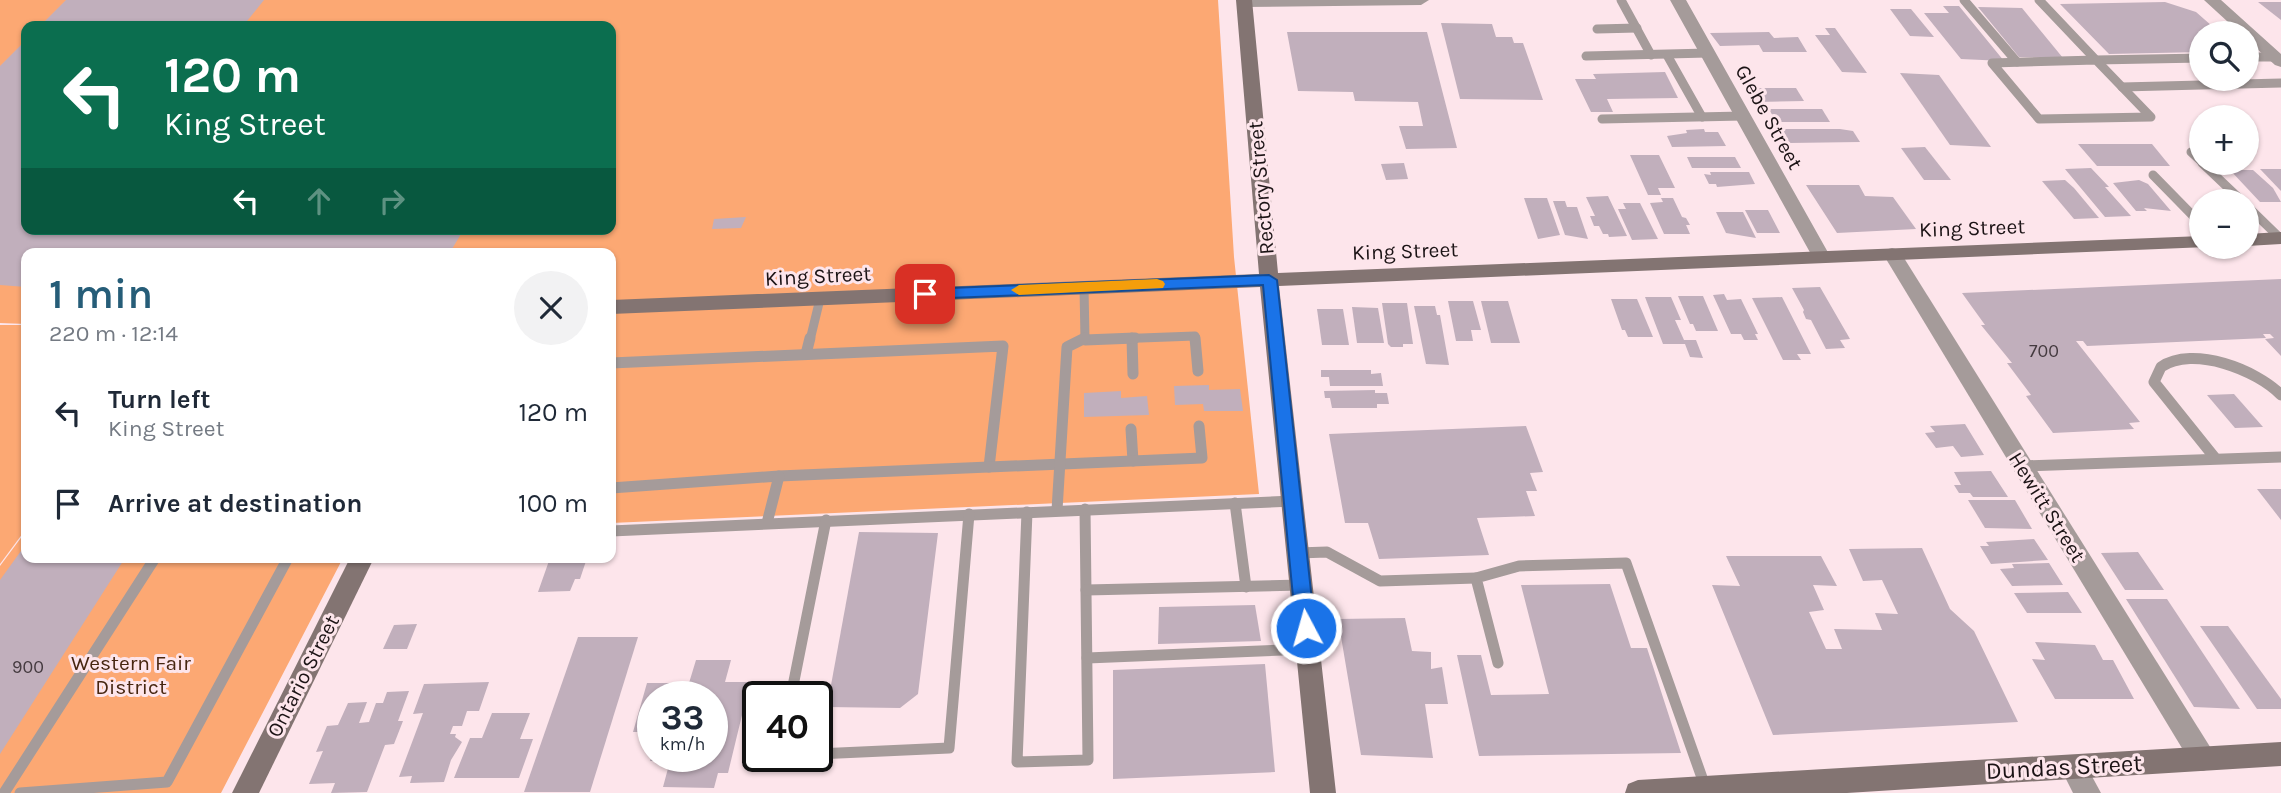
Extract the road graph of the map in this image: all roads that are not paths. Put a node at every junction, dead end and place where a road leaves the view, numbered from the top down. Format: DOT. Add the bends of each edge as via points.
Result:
graph roads {
  1 [pos="1421,0"];
  2 [pos="1622,0"];
  3 [pos="1678,0"];
  4 [pos="1964,0"];
  5 [pos="2039,0"];
  6 [pos="2212,0"];
  7 [pos="1244,1"];
  8 [pos="1637,27"];
  9 [pos="1597,29"];
  10 [pos="1708,53"];
  11 [pos="1651,55"];
  12 [pos="1667,55"];
  13 [pos="1586,56"];
  14 [pos="2189,58"];
  15 [pos="2259,58"];
  16 [pos="2096,60"];
  17 [pos="2278,60"];
  18 [pos="2017,62"];
  19 [pos="2281,83"];
  20 [pos="2122,87"];
  21 [pos="1743,116"];
  22 [pos="1702,117"];
  23 [pos="1602,118"];
  24 [pos="2153,175"];
  25 [pos="2215,175"];
  26 [pos="2230,189"];
  27 [pos="2189,212"];
  28 [pos="2259,218"];
  29 [pos="2280,238"];
  30 [pos="2259,239"];
  31 [pos="2189,243"];
  32 [pos="1892,254"];
  33 [pos="1821,256"];
  34 [pos="1269,280"];
  35 [pos="1084,287"];
  36 [pos="820,299"];
  37 [pos="616,307"];
  38 [pos="1132,338"];
  39 [pos="1085,340"];
  40 [pos="807,354"];
  41 [pos="616,363"];
  42 [pos="1198,371"];
  43 [pos="1133,374"];
  44 [pos="2281,395"];
  45 [pos="1199,426"];
  46 [pos="1131,429"];
  47 [pos="2281,457"];
  48 [pos="2215,458"];
  49 [pos="1133,461"];
  50 [pos="1060,463"];
  51 [pos="2022,466"];
  52 [pos="989,467"];
  53 [pos="779,476"];
  54 [pos="616,488"];
  55 [pos="1293,501"];
  56 [pos="1236,503"];
  57 [pos="1085,509"];
  58 [pos="1058,510"];
  59 [pos="1027,512"];
  60 [pos="969,514"];
  61 [pos="826,520"];
  62 [pos="766,523"];
  63 [pos="616,531"];
  64 [pos="1298,553"];
  65 [pos="152,563"];
  66 [pos="285,563"];
  67 [pos="360,563"];
  68 [pos="1476,578"];
  69 [pos="1301,585"];
  70 [pos="1246,587"];
  71 [pos="1086,590"];
  72 [pos="1308,649"];
  73 [pos="1087,658"];
  74 [pos="1498,663"];
  75 [pos="794,681"];
  76 [pos="833,753"];
  77 [pos="2281,754"];
  78 [pos="2203,759"];
  79 [pos="2073,767"];
  80 [pos="1706,789"];
  81 [pos="4,793"];
  82 [pos="20,793"];
  83 [pos="245,793"];
  84 [pos="1323,793"];
  85 [pos="1638,793"];
  86 [pos="2088,793"];
  1 -- 7 [label="street"];
  2 -- 8 [label="lane"];
  3 -- 10 [label="street, Glebe Street"];
  4 -- 18 [label="lane"];
  5 -- 16 [label="lane"];
  6 -- 17 [label="street"];
  7 -- 34 [label="street, Rectory Street"];
  8 -- 9 [label="lane"];
  8 -- 11 [label="lane"];
  10 -- 12 [label="lane"];
  10 -- 21 [label="street, Glebe Street"];
  11 -- 12 [label="lane"];
  11 -- 13 [label="lane"];
  12 -- 22 [label="lane"];
  14 -- 16 [label="lane"];
  15 -- 17 [label="lane"];
  16 -- 18 [label="lane"];
  16 -- 20 [label="lane"];
  18 -- 20 [label="lane" via="1992,63 2039,119 2151,117"];
  19 -- 20 [label="lane"];
  21 -- 22 [label="lane"];
  21 -- 33 [label="street, Glebe Street"];
  22 -- 23 [label="lane"];
  24 -- 27 [label="lane"];
  25 -- 26 [label="lane"];
  28 -- 29 [label="lane"];
  29 -- 30 [label="street"];
  31 -- 32 [label="street, King Street"];
  32 -- 33 [label="street, King Street"];
  32 -- 51 [label="street, Hewitt Street"];
  33 -- 34 [label="street, King Street"];
  34 -- 35 [label="street, King Street"];
  34 -- 55 [label="street, Rectory Street"];
  35 -- 36 [label="street, King Street"];
  35 -- 39 [label="lane"];
  36 -- 37 [label="street, King Street"];
  36 -- 40 [label="lane"];
  38 -- 39 [label="lane"];
  38 -- 42 [label="lane" via="1195,336"];
  38 -- 43 [label="lane"];
  39 -- 50 [label="lane" via="1067,347"];
  40 -- 41 [label="lane"];
  40 -- 52 [label="lane" via="1003,346"];
  44 -- 48 [label="lane" via="2253,373 2219,363 2166,363 2157,371 2154,382 2159,390"];
  45 -- 49 [label="lane" via="1202,458"];
  46 -- 49 [label="lane"];
  47 -- 48 [label="lane"];
  48 -- 51 [label="lane"];
  49 -- 50 [label="lane"];
  50 -- 52 [label="lane"];
  50 -- 58 [label="lane"];
  51 -- 78 [label="street, Hewitt Street"];
  52 -- 53 [label="lane"];
  53 -- 54 [label="lane"];
  53 -- 62 [label="lane"];
  55 -- 56 [label="lane"];
  55 -- 64 [label="street, Rectory Street"];
  56 -- 57 [label="lane"];
  56 -- 70 [label="lane"];
  57 -- 58 [label="lane"];
  57 -- 71 [label="lane"];
  58 -- 59 [label="lane"];
  59 -- 60 [label="lane"];
  59 -- 73 [label="lane" via="1017,762 1088,760"];
  60 -- 61 [label="lane"];
  60 -- 76 [label="lane" via="949,748"];
  61 -- 62 [label="lane"];
  61 -- 75 [label="lane"];
  62 -- 63 [label="lane"];
  64 -- 68 [label="lane" via="1327,552 1380,581"];
  64 -- 69 [label="street, Rectory Street"];
  65 -- 81 [label="lane"];
  66 -- 82 [label="lane" via="167,782"];
  67 -- 83 [label="street, Ontario Street"];
  68 -- 74 [label="lane"];
  68 -- 80 [label="lane" via="1519,566 1626,564"];
  69 -- 70 [label="lane"];
  69 -- 72 [label="street, Rectory Street"];
  70 -- 71 [label="lane"];
  71 -- 73 [label="lane"];
  72 -- 73 [label="lane"];
  72 -- 84 [label="street, Rectory Street"];
  77 -- 78 [label="street, Dundas Street"];
  78 -- 79 [label="street, Dundas Street"];
  79 -- 80 [label="street, Dundas Street"];
  79 -- 86 [label="street"];
  80 -- 85 [label="street, Dundas Street"];
}
